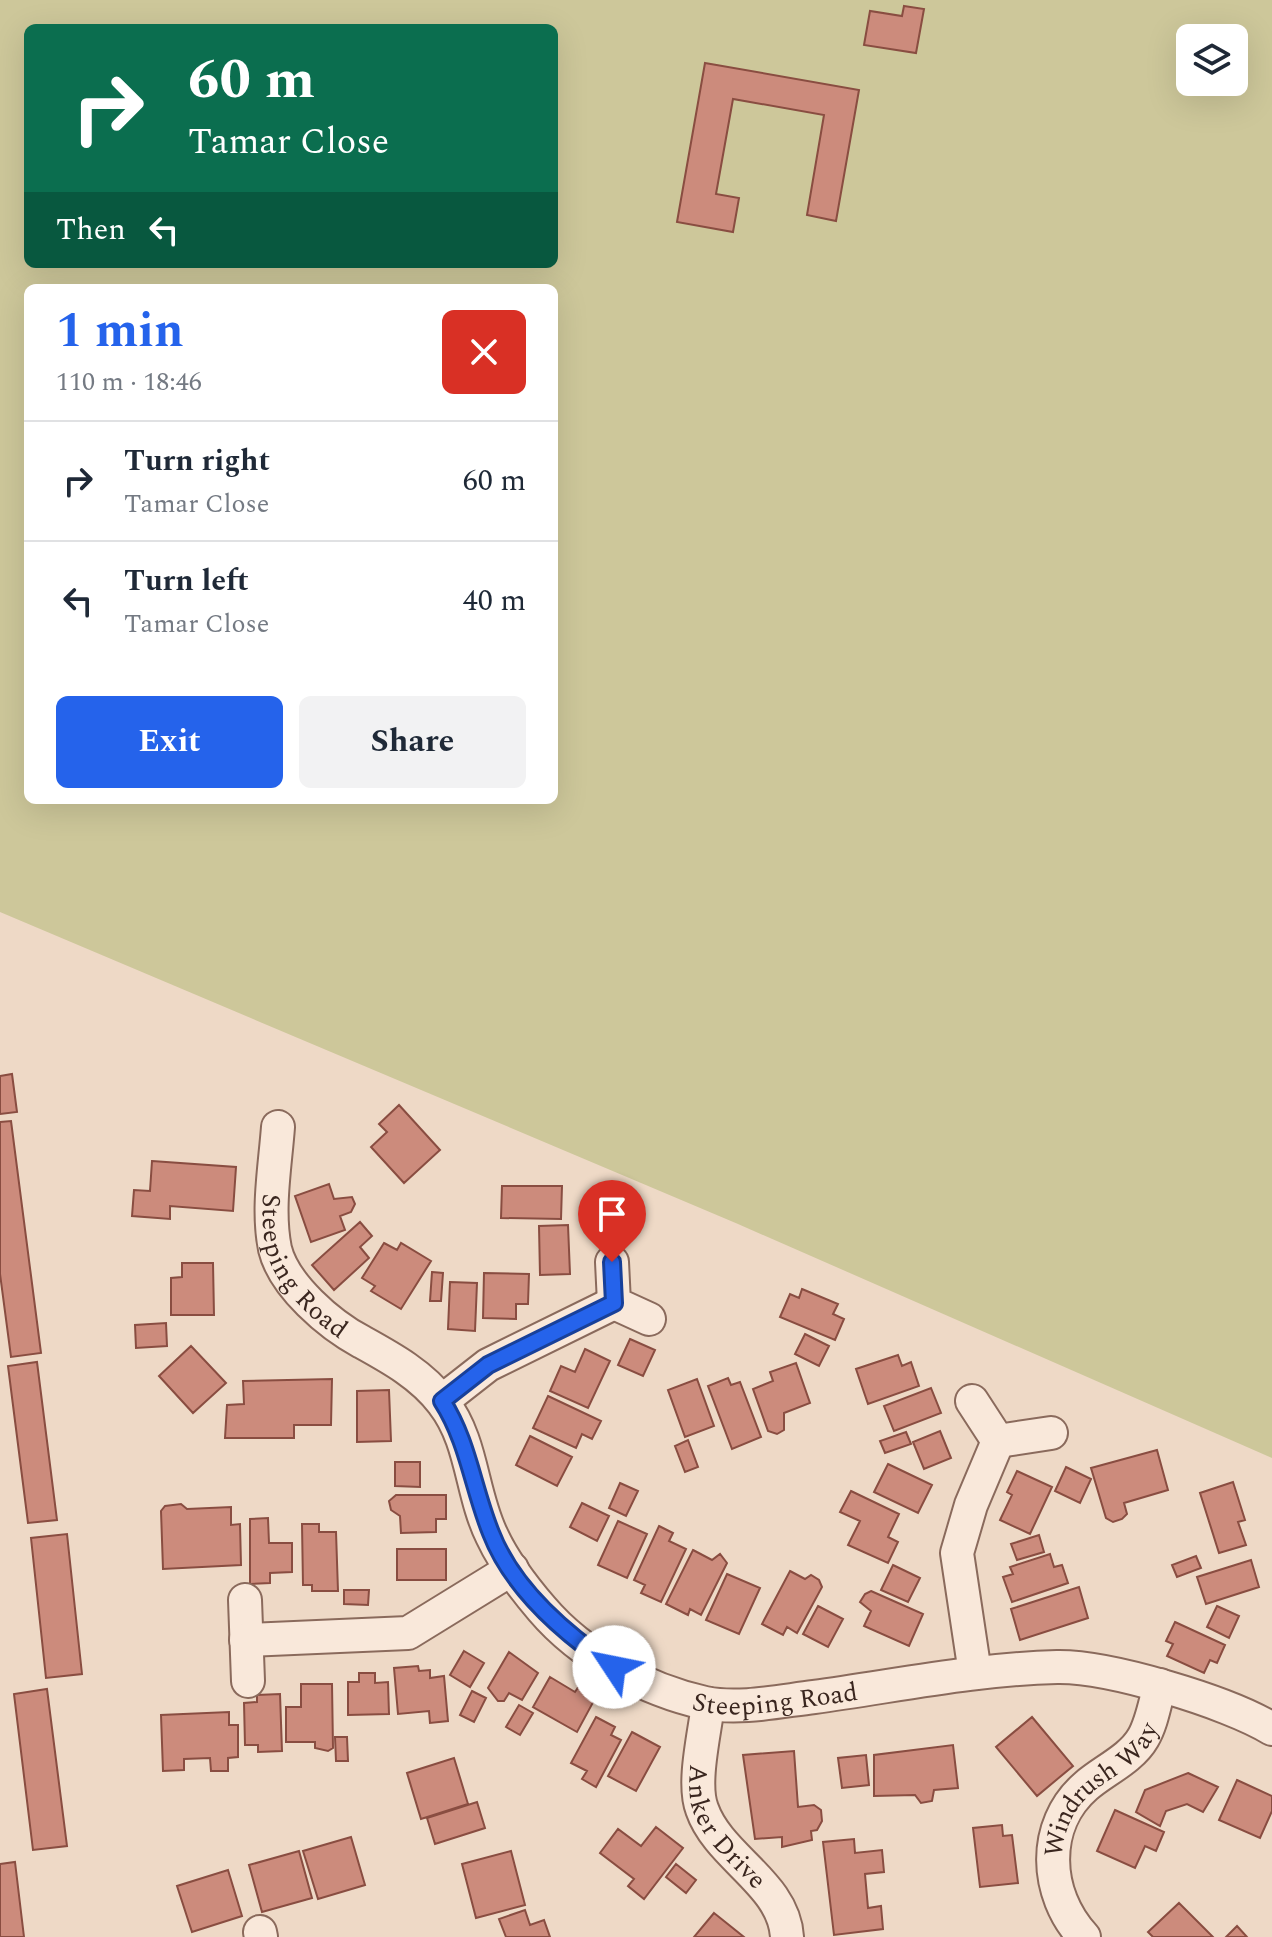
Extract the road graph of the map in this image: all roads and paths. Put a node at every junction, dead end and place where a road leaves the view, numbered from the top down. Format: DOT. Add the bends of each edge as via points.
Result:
graph roads {
  1 [pos="278,1127"];
  2 [pos="612,1262"];
  3 [pos="614,1303"];
  4 [pos="649,1319"];
  5 [pos="442,1401"];
  6 [pos="972,1401"];
  7 [pos="1051,1433"];
  8 [pos="998,1441"];
  9 [pos="512,1569"];
  10 [pos="245,1600"];
  11 [pos="246,1640"];
  12 [pos="975,1673"];
  13 [pos="248,1681"];
  14 [pos="1160,1685"];
  15 [pos="708,1704"];
  16 [pos="1272,1729"];
  17 [pos="787,1937"];
  18 [pos="1084,1937"];
  1 -- 5 [label="street, Steeping Road" via="272,1203 276,1252 290,1277 320,1315 395,1359"];
  2 -- 3 [label="street"];
  3 -- 4 [label="street"];
  3 -- 5 [label="street" via="488,1365"];
  5 -- 9 [label="street, Steeping Road" via="457,1425 491,1536"];
  6 -- 8 [label="street"];
  7 -- 8 [label="street"];
  8 -- 12 [label="street" via="957,1553"];
  9 -- 11 [label="street" via="408,1633"];
  9 -- 15 [label="street, Steeping Road" via="574,1640 628,1673"];
  10 -- 11 [label="street"];
  11 -- 13 [label="street"];
  12 -- 14 [label="street, Steeping Road" via="1062,1667"];
  12 -- 15 [label="street, Steeping Road" via="766,1703"];
  14 -- 16 [label="street, Steeping Road"];
  14 -- 18 [label="street, Windrush Way" via="1143,1738 1071,1801 1052,1845 1062,1901"];
  15 -- 17 [label="street, Anker Drive" via="698,1794 702,1810 718,1839 778,1906"];
}
